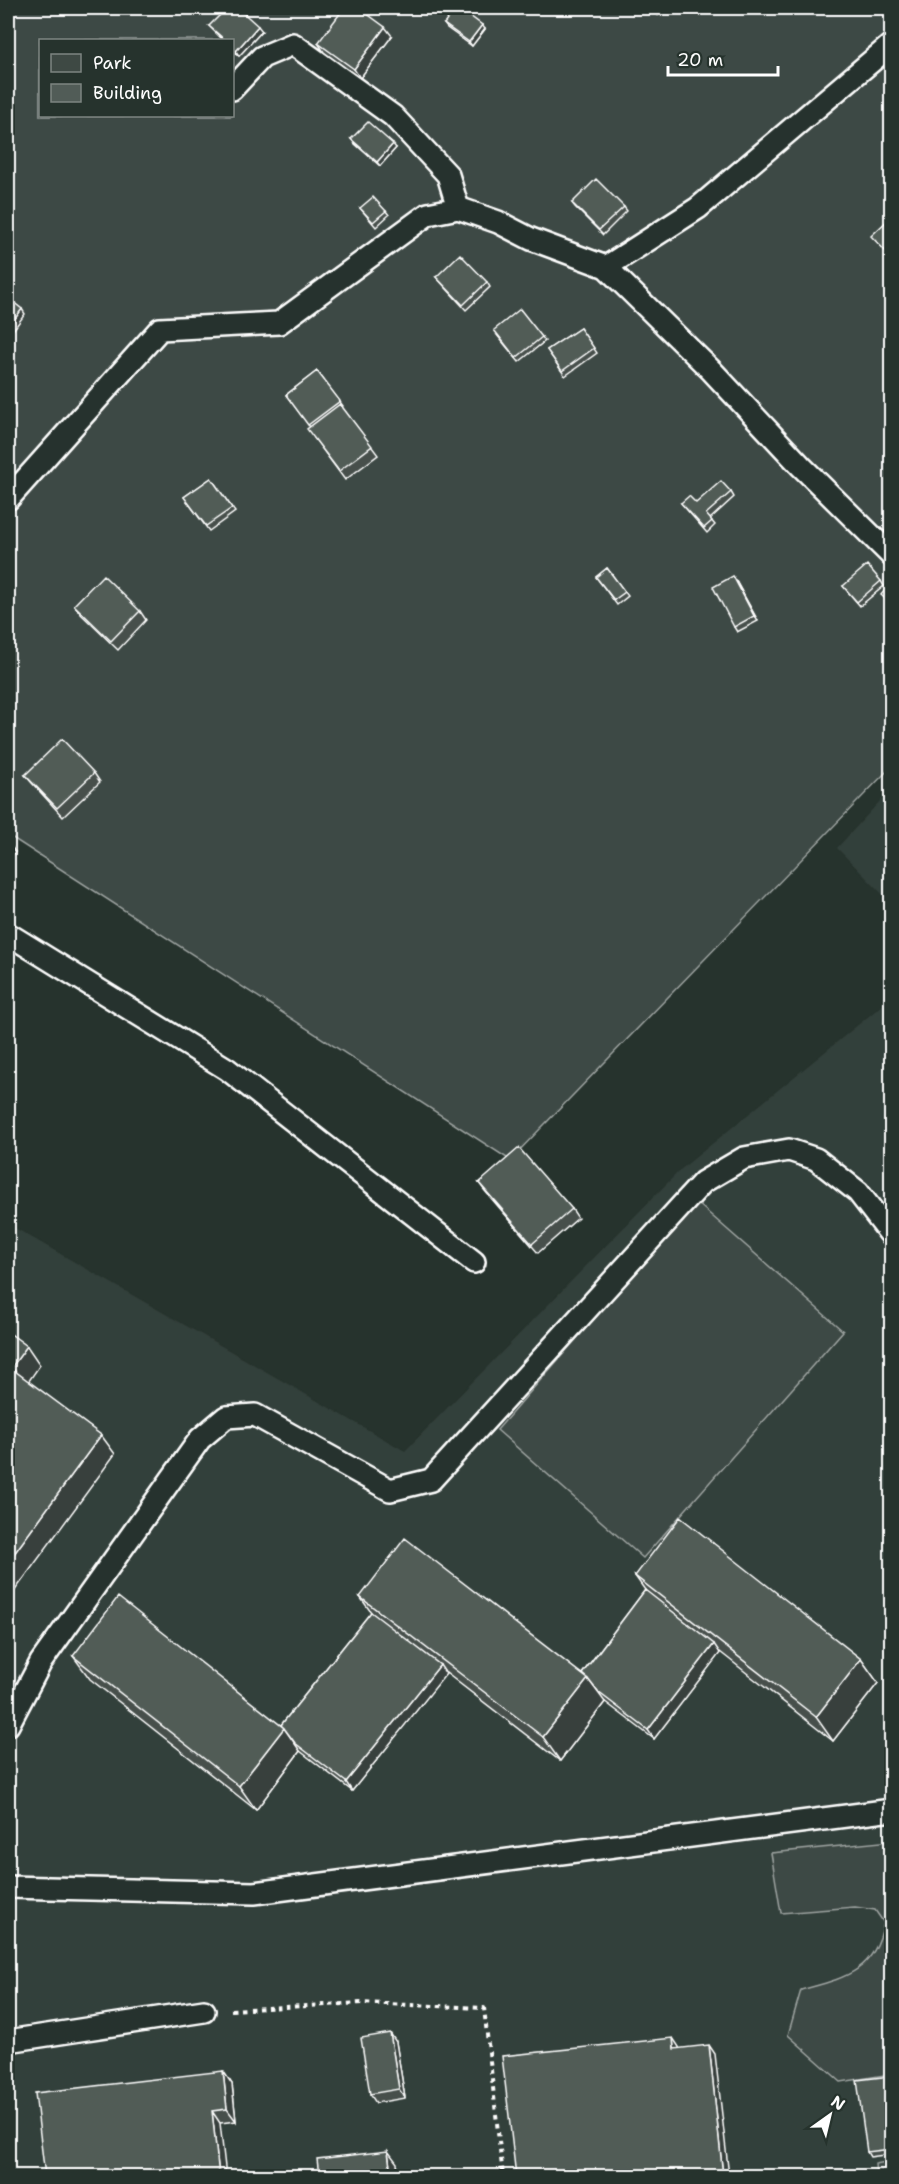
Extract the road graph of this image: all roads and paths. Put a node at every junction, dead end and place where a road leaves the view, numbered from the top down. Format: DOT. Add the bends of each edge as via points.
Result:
graph roads {
  1 [pos="891,44"];
  2 [pos="234,87"];
  3 [pos="458,208"];
  4 [pos="606,267"];
  5 [pos="8,499"];
  6 [pos="891,556"];
  7 [pos="8,934"];
  8 [pos="891,1236"];
  9 [pos="474,1262"];
  10 [pos="8,1725"];
  11 [pos="891,1810"];
  12 [pos="8,1887"];
  13 [pos="204,2011"];
  14 [pos="8,2041"];
  15 [pos="502,2176"];
  1 -- 4 [label="lane" via="698,208"];
  2 -- 3 [label="lane" via="262,57 293,44 393,116 448,175"];
  3 -- 4 [label="lane"];
  3 -- 5 [label="lane" via="428,214 279,323 160,329"];
  4 -- 6 [label="lane"];
  7 -- 9 [label="lane" via="227,1070"];
  8 -- 10 [label="lane" via="858,1192 816,1159 789,1150 744,1158 703,1182 431,1480 390,1490 255,1415 226,1417 201,1439 41,1662"];
  11 -- 12 [label="lane" via="254,1893"];
  13 -- 14 [label="lane"];
  13 -- 15 [label="path" via="362,2003 484,2008"];
}
